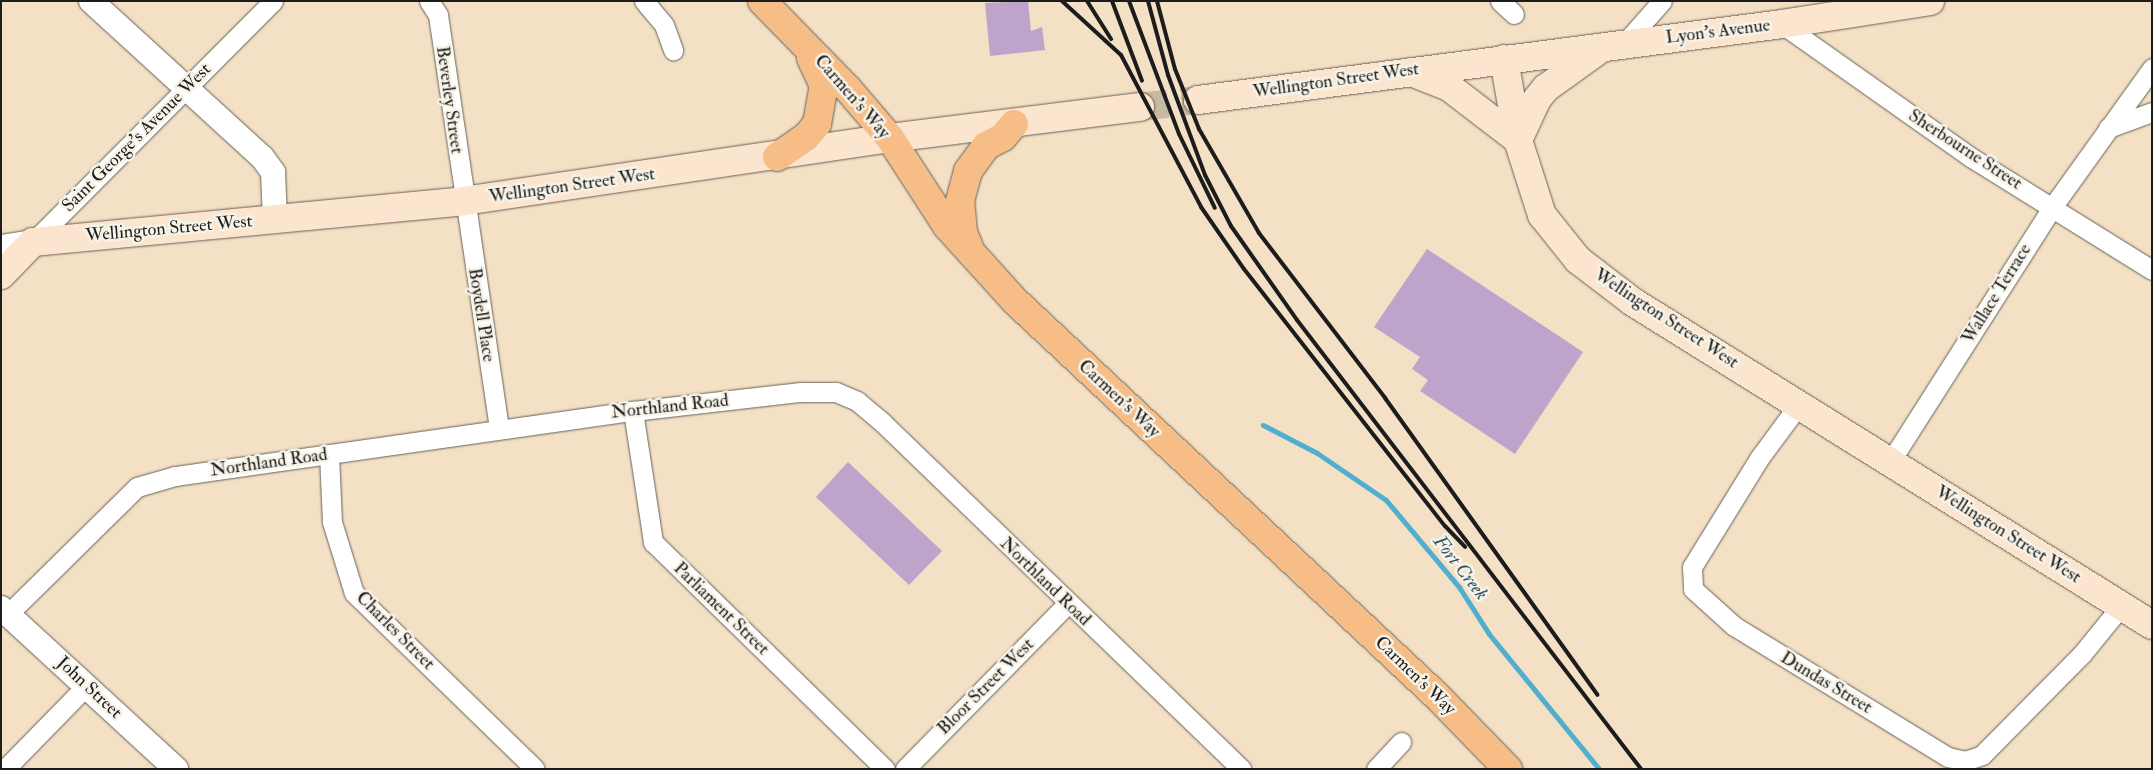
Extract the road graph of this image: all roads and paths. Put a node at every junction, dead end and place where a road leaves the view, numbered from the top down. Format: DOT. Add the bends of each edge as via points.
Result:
graph roads {
  1 [pos="91,1"];
  2 [pos="273,1"];
  3 [pos="429,1"];
  4 [pos="644,1"];
  5 [pos="762,1"];
  6 [pos="1500,1"];
  7 [pos="1662,1"];
  8 [pos="1930,1"];
  9 [pos="1514,14"];
  10 [pos="1782,24"];
  11 [pos="802,41"];
  12 [pos="1614,45"];
  13 [pos="673,50"];
  14 [pos="1504,59"];
  15 [pos="1409,71"];
  16 [pos="2150,74"];
  17 [pos="187,88"];
  18 [pos="1198,100"];
  19 [pos="1140,108"];
  20 [pos="2152,112"];
  21 [pos="1014,124"];
  22 [pos="2108,128"];
  23 [pos="890,138"];
  24 [pos="1518,140"];
  25 [pos="777,157"];
  26 [pos="463,201"];
  27 [pos="2053,206"];
  28 [pos="275,219"];
  29 [pos="33,242"];
  30 [pos="1,248"];
  31 [pos="970,251"];
  32 [pos="2152,270"];
  33 [pos="1,275"];
  34 [pos="1800,403"];
  35 [pos="633,410"];
  36 [pos="498,429"];
  37 [pos="330,454"];
  38 [pos="1890,462"];
  39 [pos="1068,604"];
  40 [pos="2121,606"];
  41 [pos="5,611"];
  42 [pos="2152,625"];
  43 [pos="87,685"];
  44 [pos="1402,742"];
  45 [pos="5,769"];
  46 [pos="176,769"];
  47 [pos="535,769"];
  48 [pos="885,769"];
  49 [pos="905,769"];
  50 [pos="1241,769"];
  51 [pos="1376,769"];
  52 [pos="1508,769"];
  1 -- 17 [label="street"];
  2 -- 17 [label="street, Saint George's Avenue West"];
  3 -- 26 [label="street, Beverley Street" via="438,15"];
  4 -- 13 [label="street" via="664,25"];
  5 -- 11 [label="highway, Carmen's Way"];
  6 -- 9 [label="street"];
  7 -- 12 [label="street"];
  8 -- 10 [label="main road, Lyon's Avenue"];
  10 -- 12 [label="main road, Lyon's Avenue"];
  10 -- 27 [label="street, Sherbourne Street" via="1972,158"];
  11 -- 23 [label="highway, Carmen's Way"];
  11 -- 25 [label="highway" via="820,74 824,99 817,124"];
  12 -- 14 [label="main road, Lyon's Avenue"];
  12 -- 24 [label="main road" via="1546,88 1537,99"];
  14 -- 15 [label="main road, Wellington Street West"];
  14 -- 24 [label="main road, Wellington Street West"];
  15 -- 18 [label="main road, Wellington Street West"];
  15 -- 24 [label="main road" via="1449,87"];
  16 -- 22 [label="street, Wallace Terrace"];
  17 -- 28 [label="street" via="262,157 273,172"];
  17 -- 29 [label="street, Saint George's Avenue West"];
  19 -- 21 [label="main road, Wellington Street West"];
  20 -- 22 [label="street"];
  21 -- 23 [label="main road, Wellington Street West"];
  21 -- 31 [label="highway" via="1003,137 986,146 968,171 960,201 962,233"];
  22 -- 27 [label="street, Wallace Terrace"];
  23 -- 25 [label="main road, Wellington Street West"];
  23 -- 31 [label="highway, Carmen's Way" via="941,218"];
  24 -- 34 [label="main road, Wellington Street West" via="1542,216 1578,260 1633,302"];
  25 -- 26 [label="main road, Wellington Street West"];
  26 -- 28 [label="main road, Wellington Street West"];
  26 -- 36 [label="street, Boydell Place"];
  27 -- 32 [label="street, Sherbourne Street"];
  27 -- 38 [label="street, Wallace Terrace"];
  28 -- 29 [label="main road, Wellington Street West"];
  29 -- 30 [label="street, Wellington Street West"];
  29 -- 33 [label="main road, Saint George's Avenue West"];
  31 -- 52 [label="highway, Carmen's Way" via="1015,301 1437,696"];
  34 -- 38 [label="main road, Wellington Street West"];
  34 -- 40 [label="street, Dundas Street" via="1760,457 1692,567 1693,589 1734,626 1948,757 1965,761 1982,755 2082,654"];
  35 -- 36 [label="street, Northland Road"];
  35 -- 39 [label="street, Northland Road" via="800,392 836,392 856,401 883,423"];
  35 -- 48 [label="street, Parliament Street" via="653,542"];
  36 -- 37 [label="street, Northland Road"];
  37 -- 41 [label="street, Northland Road" via="175,476 137,487"];
  37 -- 47 [label="street, Charles Street" via="332,522 354,593"];
  38 -- 40 [label="main road, Wellington Street West"];
  39 -- 49 [label="street, Bloor Street West"];
  39 -- 50 [label="street, Northland Road"];
  40 -- 42 [label="main road, Wellington Street West"];
  41 -- 43 [label="street, John Street"];
  43 -- 45 [label="street"];
  43 -- 46 [label="street, John Street"];
  44 -- 51 [label="street"];
}
